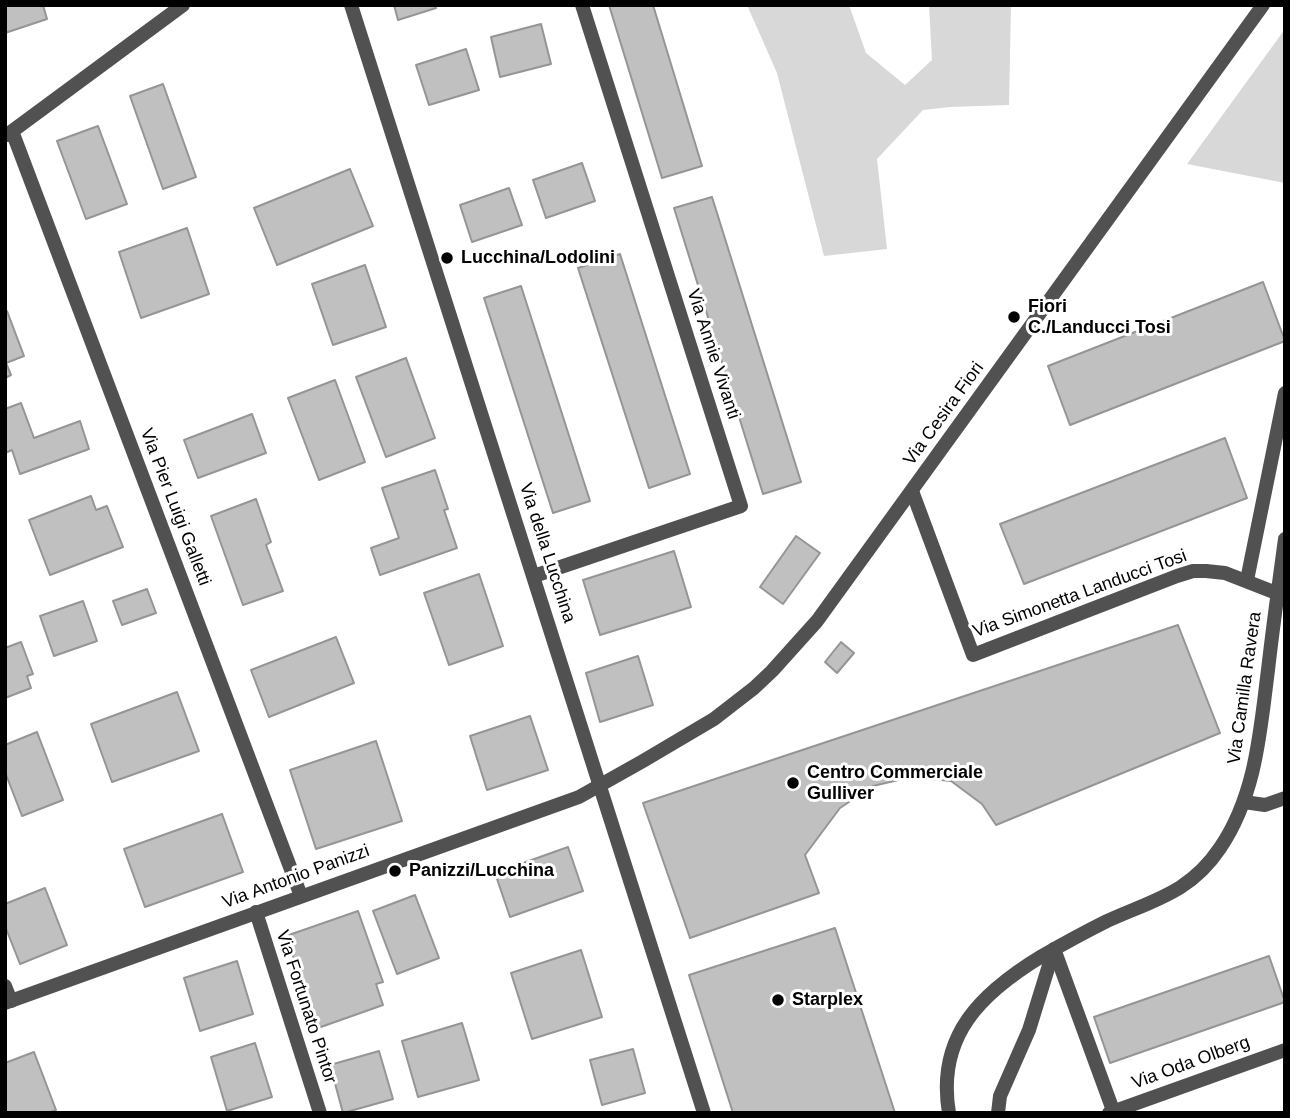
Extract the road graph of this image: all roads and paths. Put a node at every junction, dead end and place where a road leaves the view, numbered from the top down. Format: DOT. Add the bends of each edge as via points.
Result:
graph roads {
  1 [pos="183,5"];
  2 [pos="351,5"];
  3 [pos="582,5"];
  4 [pos="1263,5"];
  5 [pos="9,134"];
  6 [pos="1285,393"];
  7 [pos="1281,423"];
  8 [pos="912,491"];
  9 [pos="1285,539"];
  10 [pos="534,576"];
  11 [pos="1247,580"];
  12 [pos="1281,595"];
  13 [pos="600,787"];
  14 [pos="1285,797"];
  15 [pos="1244,802"];
  16 [pos="301,896"];
  17 [pos="256,912"];
  18 [pos="1054,949"];
  19 [pos="5,986"];
  20 [pos="8,1002"];
  21 [pos="1285,1050"];
  22 [pos="1112,1112"];
  23 [pos="320,1113"];
  24 [pos="704,1113"];
  25 [pos="949,1113"];
  26 [pos="998,1113"];
  1 -- 5 [label="street"];
  2 -- 10 [label="street, Via della Lucchina"];
  3 -- 10 [label="street, Via Annie Vivanti" via="741,506"];
  4 -- 8 [label="street, Via Cesira Fiori"];
  5 -- 16 [label="street, Via Pier Luigi Galletti"];
  6 -- 7 [label="street"];
  7 -- 11 [label="street"];
  8 -- 11 [label="street, Via Simonetta Landucci Tosi" via="973,655 1185,573 1215,571"];
  8 -- 13 [label="street, Via Cesira Fiori" via="817,621 772,671 714,719"];
  9 -- 12 [label="street, Via Camilla Ravera"];
  10 -- 13 [label="street, Via della Lucchina"];
  11 -- 12 [label="street, Via Simonetta Landucci Tosi"];
  12 -- 15 [label="street, Via Camilla Ravera" via="1255,765"];
  13 -- 16 [label="street, Via Antonio Panizzi"];
  13 -- 24 [label="street, Via della Lucchina"];
  14 -- 15 [label="street" via="1265,804"];
  15 -- 18 [label="street, Via Camilla Ravera" via="1220,849 1195,878"];
  16 -- 17 [label="street, Via Antonio Panizzi"];
  17 -- 20 [label="street, Via Antonio Panizzi"];
  17 -- 23 [label="street, Via Fortunato Pintor"];
  18 -- 22 [label="street"];
  18 -- 25 [label="street, Via Camilla Ravera" via="1003,981 967,1018 947,1077"];
  18 -- 26 [label="street" via="1029,1030 1000,1096"];
  19 -- 20 [label="street"];
  21 -- 22 [label="street, Via Oda Olberg"];
}
